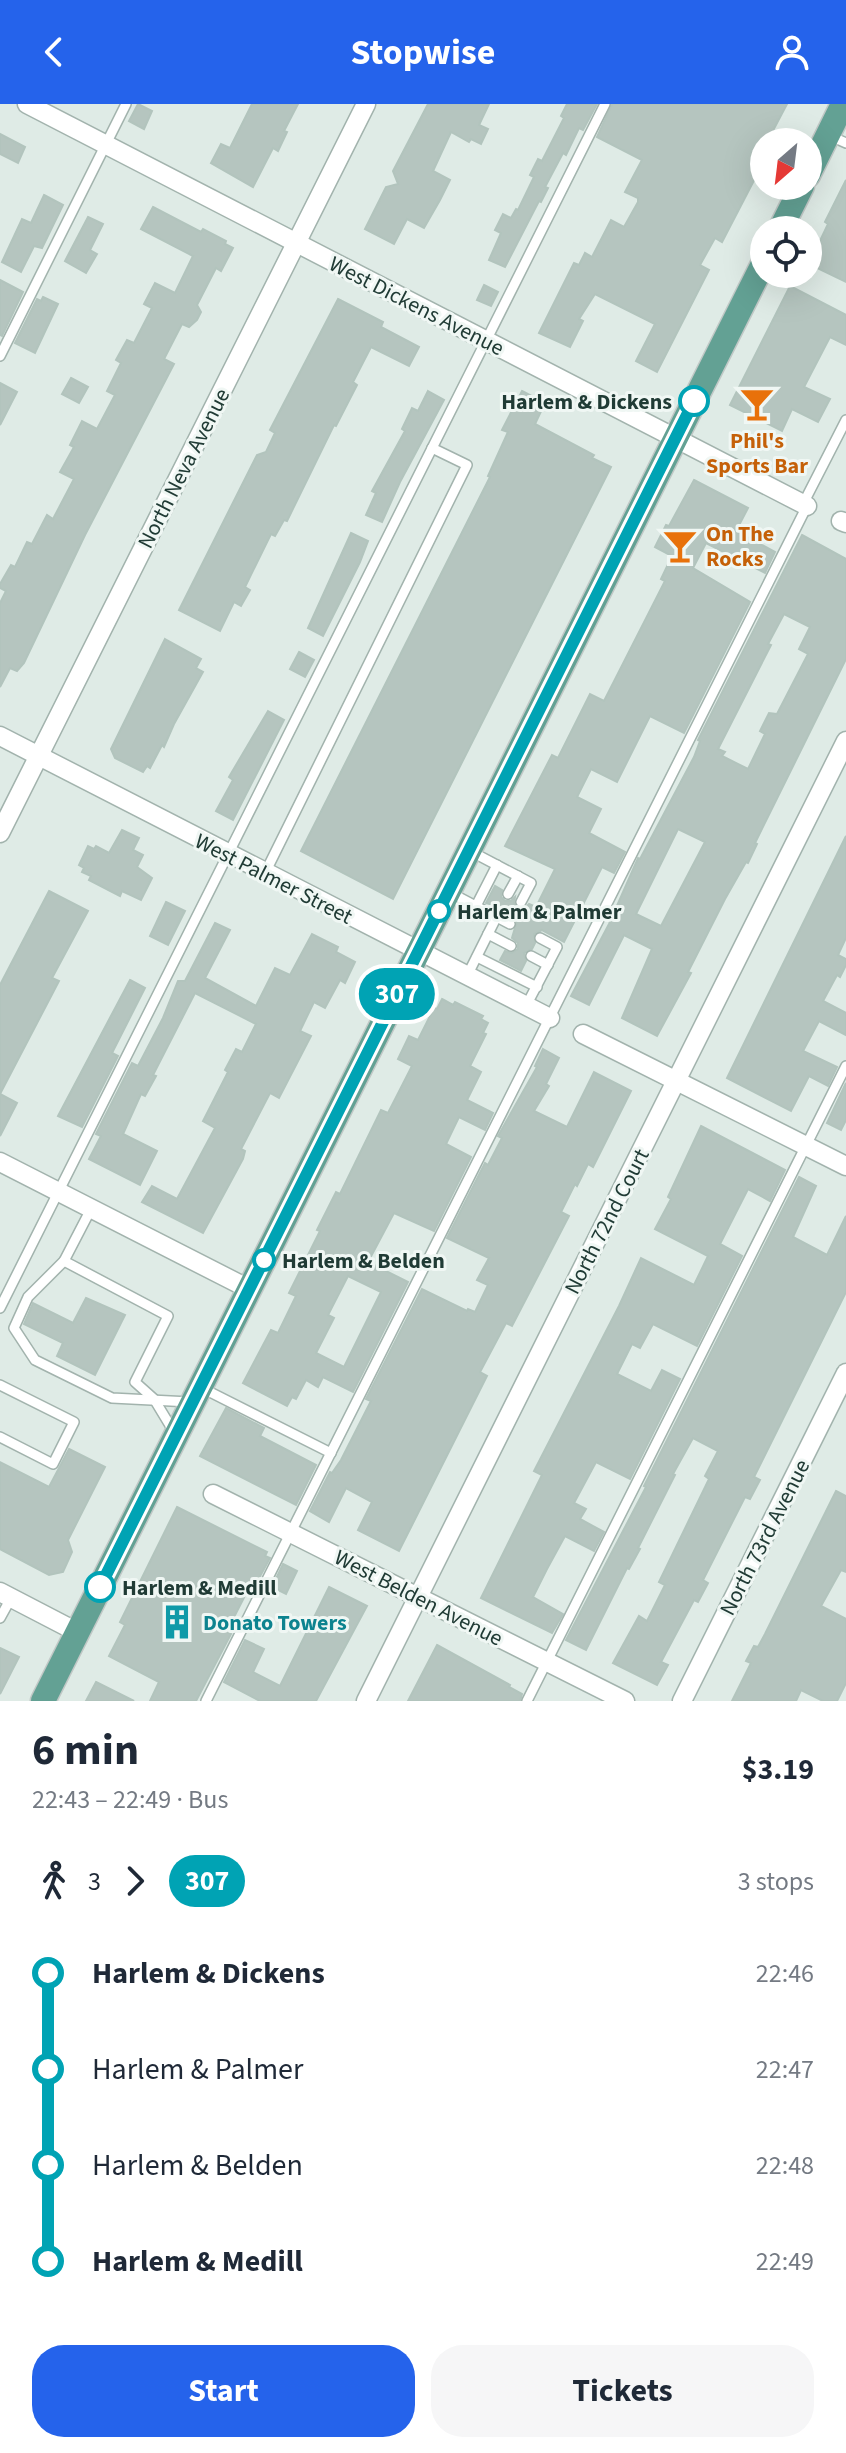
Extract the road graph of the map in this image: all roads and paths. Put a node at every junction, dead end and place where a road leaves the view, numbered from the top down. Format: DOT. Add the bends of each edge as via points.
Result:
graph roads {
  1 [pos="27,104"];
  2 [pos="126,104"];
  3 [pos="366,104"];
  4 [pos="605,104"];
  5 [pos="843,104"];
  6 [pos="837,139"];
  7 [pos="106,145"];
  8 [pos="822,158"];
  9 [pos="296,243"];
  10 [pos="751,288"];
  11 [pos="486,340"];
  12 [pos="0,356"];
  13 [pos="846,420"];
  14 [pos="676,438"];
  15 [pos="432,448"];
  16 [pos="805,505"];
  17 [pos="0,736"];
  18 [pos="846,741"];
  19 [pos="39,756"];
  20 [pos="0,833"];
  21 [pos="469,851"];
  22 [pos="228,854"];
  23 [pos="497,865"];
  24 [pos="265,873"];
  25 [pos="518,876"];
  26 [pos="448,892"];
  27 [pos="508,894"];
  28 [pos="521,902"];
  29 [pos="476,906"];
  30 [pos="498,915"];
  31 [pos="511,923"];
  32 [pos="488,934"];
  33 [pos="540,938"];
  34 [pos="511,946"];
  35 [pos="418,952"];
  36 [pos="531,956"];
  37 [pos="477,957"];
  38 [pos="548,965"];
  39 [pos="467,976"];
  40 [pos="537,987"];
  41 [pos="526,1006"];
  42 [pos="550,1018"];
  43 [pos="583,1034"];
  44 [pos="846,1066"];
  45 [pos="676,1081"];
  46 [pos="806,1146"];
  47 [pos="0,1162"];
  48 [pos="846,1166"];
  49 [pos="59,1192"];
  50 [pos="91,1209"];
  51 [pos="64,1261"];
  52 [pos="249,1289"];
  53 [pos="0,1308"];
  54 [pos="846,1373"];
  55 [pos="0,1385"];
  56 [pos="197,1394"];
  57 [pos="154,1399"];
  58 [pos="176,1435"];
  59 [pos="0,1437"];
  60 [pos="331,1453"];
  61 [pos="213,1494"];
  62 [pos="291,1533"];
  63 [pos="5,1595"];
  64 [pos="418,1597"];
  65 [pos="0,1618"];
  66 [pos="77,1632"];
  67 [pos="547,1662"];
  68 [pos="43,1701"];
  69 [pos="206,1701"];
  70 [pos="366,1701"];
  71 [pos="527,1701"];
  72 [pos="625,1701"];
  73 [pos="682,1701"];
  1 -- 7 [label="street, West Dickens Avenue"];
  2 -- 7 [label="lane"];
  3 -- 9 [label="street, North Neva Avenue"];
  4 -- 11 [label="lane"];
  5 -- 6 [label="main road"];
  6 -- 8 [label="main road"];
  7 -- 9 [label="street, West Dickens Avenue"];
  7 -- 12 [label="lane"];
  9 -- 11 [label="street, West Dickens Avenue"];
  9 -- 19 [label="street, North Neva Avenue"];
  10 -- 14 [label="main road"];
  11 -- 14 [label="street, West Dickens Avenue"];
  11 -- 15 [label="lane"];
  13 -- 16 [label="lane"];
  14 -- 16 [label="street, West Dickens Avenue"];
  14 -- 21 [label="main road"];
  15 -- 22 [label="lane"];
  15 -- 24 [label="lane" via="467,465"];
  16 -- 42 [label="lane"];
  17 -- 19 [label="street, West Palmer Street"];
  18 -- 45 [label="street, North 72nd Court"];
  19 -- 20 [label="street, North Neva Avenue"];
  19 -- 22 [label="street, West Palmer Street"];
  21 -- 23 [label="lane"];
  21 -- 26 [label="main road"];
  22 -- 24 [label="street, West Palmer Street"];
  22 -- 49 [label="lane"];
  23 -- 25 [label="lane"];
  23 -- 29 [label="lane"];
  24 -- 35 [label="street, West Palmer Street"];
  25 -- 27 [label="lane"];
  25 -- 28 [label="lane" via="531,883"];
  26 -- 29 [label="lane"];
  26 -- 35 [label="main road"];
  29 -- 30 [label="lane"];
  30 -- 31 [label="lane"];
  30 -- 32 [label="lane"];
  32 -- 34 [label="lane"];
  32 -- 37 [label="lane"];
  33 -- 38 [label="lane" via="557,947"];
  35 -- 39 [label="street, West Palmer Street"];
  35 -- 52 [label="main road"];
  36 -- 38 [label="lane"];
  37 -- 39 [label="lane"];
  37 -- 40 [label="lane"];
  38 -- 40 [label="lane"];
  39 -- 41 [label="street, West Palmer Street"];
  40 -- 41 [label="lane"];
  41 -- 42 [label="street, West Palmer Street"];
  42 -- 60 [label="lane"];
  43 -- 45 [label="street"];
  44 -- 46 [label="lane"];
  45 -- 46 [label="street"];
  45 -- 64 [label="street, North 72nd Court"];
  46 -- 48 [label="street"];
  46 -- 67 [label="lane"];
  47 -- 49 [label="street"];
  49 -- 50 [label="street"];
  49 -- 53 [label="lane"];
  50 -- 51 [label="lane"];
  50 -- 52 [label="street"];
  51 -- 57 [label="lane" via="168,1316 135,1382"];
  51 -- 57 [label="lane" via="28,1297 14,1328 35,1360 112,1398"];
  52 -- 56 [label="main road"];
  54 -- 73 [label="street, North 73rd Avenue"];
  55 -- 59 [label="lane" via="74,1422 53,1464"];
  56 -- 57 [label="lane"];
  56 -- 58 [label="main road"];
  56 -- 60 [label="lane"];
  57 -- 58 [label="lane"];
  58 -- 66 [label="main road"];
  60 -- 62 [label="lane"];
  61 -- 62 [label="street, West Belden Avenue"];
  62 -- 64 [label="street, West Belden Avenue"];
  62 -- 69 [label="lane"];
  63 -- 65 [label="lane"];
  63 -- 66 [label="street"];
  64 -- 67 [label="street, West Belden Avenue"];
  64 -- 70 [label="street, North 72nd Court"];
  66 -- 68 [label="main road"];
  67 -- 71 [label="lane"];
  67 -- 72 [label="street, West Belden Avenue"];
}
